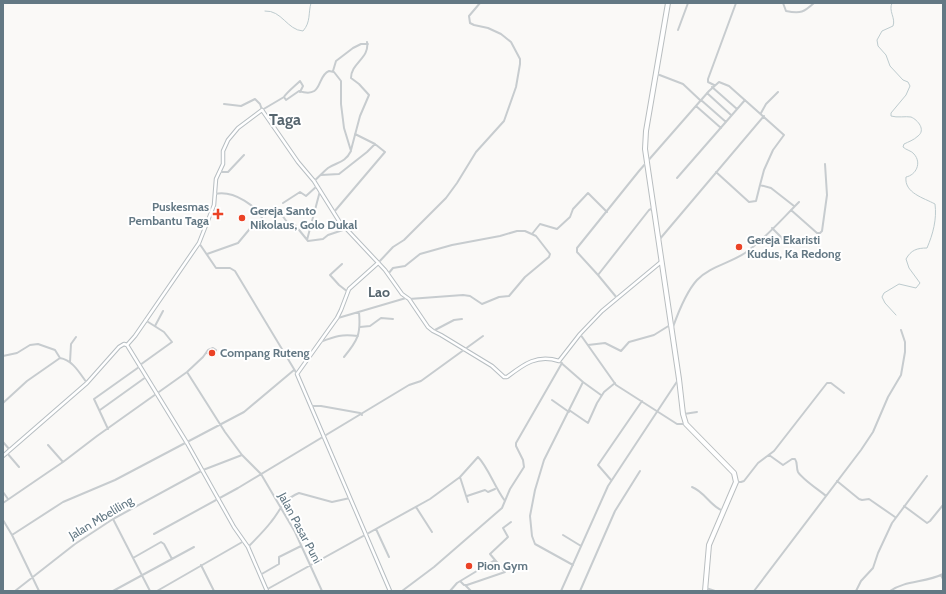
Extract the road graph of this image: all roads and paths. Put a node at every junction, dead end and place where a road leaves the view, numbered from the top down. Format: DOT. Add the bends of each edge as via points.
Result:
graph roads {
  1 [pos="480,3"];
  2 [pos="668,3"];
  3 [pos="688,3"];
  4 [pos="736,3"];
  5 [pos="783,3"];
  6 [pos="814,3"];
  7 [pos="678,30"];
  8 [pos="333,71"];
  9 [pos="656,74"];
  10 [pos="714,85"];
  11 [pos="712,87"];
  12 [pos="300,92"];
  13 [pos="778,92"];
  14 [pos="707,93"];
  15 [pos="284,98"];
  16 [pos="701,100"];
  17 [pos="745,100"];
  18 [pos="224,104"];
  19 [pos="696,106"];
  20 [pos="737,109"];
  21 [pos="262,110"];
  22 [pos="761,113"];
  23 [pos="732,115"];
  24 [pos="764,116"];
  25 [pos="726,122"];
  26 [pos="721,128"];
  27 [pos="355,134"];
  28 [pos="375,144"];
  29 [pos="351,151"];
  30 [pos="244,155"];
  31 [pos="647,162"];
  32 [pos="825,164"];
  33 [pos="219,172"];
  34 [pos="716,172"];
  35 [pos="321,175"];
  36 [pos="677,178"];
  37 [pos="314,181"];
  38 [pos="760,185"];
  39 [pos="317,186"];
  40 [pos="320,191"];
  41 [pos="215,194"];
  42 [pos="798,202"];
  43 [pos="283,203"];
  44 [pos="794,206"];
  45 [pos="654,207"];
  46 [pos="791,210"];
  47 [pos="259,212"];
  48 [pos="334,212"];
  49 [pos="607,212"];
  50 [pos="772,228"];
  51 [pos="346,229"];
  52 [pos="532,234"];
  53 [pos="307,240"];
  54 [pos="658,241"];
  55 [pos="199,243"];
  56 [pos="773,245"];
  57 [pos="207,254"];
  58 [pos="662,262"];
  59 [pos="378,263"];
  60 [pos="342,264"];
  61 [pos="388,274"];
  62 [pos="598,275"];
  63 [pos="348,292"];
  64 [pos="407,298"];
  65 [pos="617,298"];
  66 [pos="163,312"];
  67 [pos="359,312"];
  68 [pos="336,318"];
  69 [pos="393,319"];
  70 [pos="462,319"];
  71 [pos="145,320"];
  72 [pos="155,326"];
  73 [pos="360,326"];
  74 [pos="671,327"];
  75 [pos="901,330"];
  76 [pos="433,331"];
  77 [pos="580,334"];
  78 [pos="358,336"];
  79 [pos="483,336"];
  80 [pos="76,337"];
  81 [pos="319,343"];
  82 [pos="127,344"];
  83 [pos="588,345"];
  84 [pos="465,349"];
  85 [pos="207,353"];
  86 [pos="3,356"];
  87 [pos="344,357"];
  88 [pos="60,358"];
  89 [pos="561,362"];
  90 [pos="70,363"];
  91 [pos="139,366"];
  92 [pos="294,370"];
  93 [pos="186,372"];
  94 [pos="296,374"];
  95 [pos="146,377"];
  96 [pos="679,379"];
  97 [pos="583,382"];
  98 [pos="87,383"];
  99 [pos="615,383"];
  100 [pos="844,393"];
  101 [pos="157,394"];
  102 [pos="602,395"];
  103 [pos="552,400"];
  104 [pos="642,400"];
  105 [pos="3,403"];
  106 [pos="310,406"];
  107 [pos="100,410"];
  108 [pos="657,410"];
  109 [pos="569,411"];
  110 [pos="697,412"];
  111 [pos="683,414"];
  112 [pos="362,415"];
  113 [pos="220,424"];
  114 [pos="686,424"];
  115 [pos="108,429"];
  116 [pos="323,438"];
  117 [pos="3,442"];
  118 [pos="187,443"];
  119 [pos="48,445"];
  120 [pos="10,450"];
  121 [pos="7,453"];
  122 [pos="242,455"];
  123 [pos="769,455"];
  124 [pos="3,456"];
  125 [pos="63,462"];
  126 [pos="19,467"];
  127 [pos="203,470"];
  128 [pos="640,471"];
  129 [pos="261,474"];
  130 [pos="927,476"];
  131 [pos="460,477"];
  132 [pos="612,480"];
  133 [pos="837,481"];
  134 [pos="736,482"];
  135 [pos="692,487"];
  136 [pos="496,489"];
  137 [pos="3,492"];
  138 [pos="467,496"];
  139 [pos="826,496"];
  140 [pos="350,498"];
  141 [pos="8,500"];
  142 [pos="218,500"];
  143 [pos="504,500"];
  144 [pos="468,502"];
  145 [pos="3,503"];
  146 [pos="943,505"];
  147 [pos="904,506"];
  148 [pos="280,507"];
  149 [pos="416,508"];
  150 [pos="723,511"];
  151 [pos="896,518"];
  152 [pos="113,519"];
  153 [pos="3,520"];
  154 [pos="511,522"];
  155 [pos="376,529"];
  156 [pos="432,532"];
  157 [pos="154,534"];
  158 [pos="12,535"];
  159 [pos="563,535"];
  160 [pos="365,536"];
  161 [pos="244,540"];
  162 [pos="301,546"];
  163 [pos="581,546"];
  164 [pos="194,547"];
  165 [pos="248,547"];
  166 [pos="389,557"];
  167 [pos="133,558"];
  168 [pos="172,559"];
  169 [pos="495,560"];
  170 [pos="573,564"];
  171 [pos="201,565"];
  172 [pos="310,566"];
  173 [pos="260,574"];
  174 [pos="942,574"];
  175 [pos="142,575"];
  176 [pos="32,577"];
  177 [pos="943,579"];
  178 [pos="461,582"];
  179 [pos="465,585"];
  180 [pos="705,590"];
  181 [pos="15,591"];
  182 [pos="39,591"];
  183 [pos="113,591"];
  184 [pos="150,591"];
  185 [pos="156,591"];
  186 [pos="214,591"];
  187 [pos="266,591"];
  188 [pos="322,591"];
  189 [pos="390,591"];
  190 [pos="402,591"];
  191 [pos="450,591"];
  192 [pos="471,591"];
  193 [pos="478,591"];
  194 [pos="489,591"];
  195 [pos="562,591"];
  196 [pos="580,591"];
  197 [pos="715,591"];
  198 [pos="754,591"];
  199 [pos="856,591"];
  200 [pos="890,591"];
  1 -- 59 [label="street" via="469,16 470,23 491,29 508,39 520,61 516,87 504,120 476,152 448,195"];
  2 -- 9 [label="highway"];
  3 -- 7 [label="street"];
  4 -- 10 [label="street" via="708,79 708,82"];
  5 -- 6 [label="street" via="786,11 798,13 804,12"];
  8 -- 12 [label="street" via="324,74 314,91 306,94"];
  8 -- 27 [label="street" via="336,60 353,48 367,43 367,52 351,72 351,78 369,94"];
  8 -- 29 [label="street" via="341,80 344,128"];
  9 -- 16 [label="street" via="684,84"];
  9 -- 31 [label="highway" via="645,140"];
  10 -- 11 [label="street"];
  10 -- 17 [label="street" via="724,83"];
  11 -- 14 [label="street"];
  11 -- 20 [label="street"];
  12 -- 15 [label="street" via="286,100"];
  12 -- 15 [label="street" via="303,86 300,81 285,94"];
  13 -- 22 [label="street"];
  14 -- 16 [label="street"];
  14 -- 23 [label="street"];
  15 -- 21 [label="street"];
  16 -- 19 [label="street"];
  16 -- 25 [label="street"];
  17 -- 20 [label="street"];
  17 -- 22 [label="street"];
  18 -- 21 [label="street" via="241,106 255,99"];
  19 -- 26 [label="street"];
  19 -- 31 [label="street"];
  20 -- 23 [label="street"];
  21 -- 33 [label="street" via="231,135 223,149 223,164"];
  21 -- 37 [label="street"];
  22 -- 24 [label="street"];
  23 -- 25 [label="street"];
  24 -- 34 [label="street"];
  24 -- 38 [label="street" via="785,136 773,150"];
  25 -- 26 [label="street"];
  26 -- 36 [label="street"];
  27 -- 28 [label="street"];
  27 -- 29 [label="street"];
  28 -- 35 [label="street" via="338,174"];
  28 -- 48 [label="street" via="385,153"];
  29 -- 35 [label="street" via="342,162 328,168"];
  30 -- 33 [label="street" via="228,172"];
  31 -- 45 [label="highway"];
  31 -- 49 [label="street"];
  32 -- 46 [label="street" via="827,195 822,231 817,233"];
  33 -- 41 [label="street"];
  34 -- 38 [label="street" via="749,202 756,201"];
  34 -- 54 [label="street"];
  35 -- 37 [label="street"];
  37 -- 39 [label="street"];
  38 -- 44 [label="street" via="768,187"];
  39 -- 40 [label="street"];
  39 -- 43 [label="street" via="306,196 300,192"];
  40 -- 48 [label="street"];
  40 -- 53 [label="street"];
  41 -- 47 [label="street" via="222,192 242,199"];
  41 -- 55 [label="street" via="212,213"];
  42 -- 44 [label="street"];
  44 -- 46 [label="street"];
  45 -- 54 [label="highway"];
  45 -- 62 [label="street"];
  46 -- 50 [label="street"];
  47 -- 53 [label="street" via="279,211"];
  47 -- 57 [label="street" via="264,223 253,225 238,243"];
  48 -- 51 [label="street"];
  49 -- 52 [label="street" via="588,193 557,229 541,224"];
  49 -- 62 [label="street" via="577,250"];
  50 -- 56 [label="street" via="782,238"];
  50 -- 74 [label="street" via="745,253 697,280"];
  51 -- 53 [label="street" via="323,239"];
  51 -- 59 [label="street"];
  52 -- 61 [label="street" via="517,230 420,253 405,266 394,268"];
  52 -- 64 [label="street" via="547,249 550,256 525,277 508,296 482,304 470,296 462,295"];
  54 -- 58 [label="highway"];
  55 -- 57 [label="street"];
  55 -- 71 [label="street"];
  57 -- 92 [label="street" via="216,268 230,268 235,271"];
  58 -- 65 [label="street"];
  58 -- 74 [label="highway"];
  59 -- 61 [label="street"];
  59 -- 63 [label="street"];
  60 -- 63 [label="street" via="330,275"];
  61 -- 64 [label="street"];
  62 -- 65 [label="street"];
  63 -- 68 [label="street"];
  64 -- 67 [label="street"];
  64 -- 76 [label="street"];
  65 -- 77 [label="street"];
  66 -- 72 [label="street"];
  67 -- 68 [label="street"];
  67 -- 73 [label="street"];
  68 -- 81 [label="street"];
  69 -- 73 [label="street" via="381,318 370,326"];
  70 -- 76 [label="street" via="454,320"];
  71 -- 72 [label="street"];
  71 -- 82 [label="street"];
  72 -- 91 [label="street" via="172,342"];
  73 -- 78 [label="street"];
  74 -- 83 [label="street" via="629,342 621,351 605,343"];
  74 -- 96 [label="highway"];
  75 -- 133 [label="street" via="905,352 901,375 873,432"];
  76 -- 84 [label="street"];
  77 -- 83 [label="street"];
  77 -- 89 [label="street"];
  78 -- 81 [label="street" via="345,334"];
  78 -- 87 [label="street"];
  79 -- 84 [label="street"];
  80 -- 90 [label="street" via="71,344"];
  81 -- 94 [label="street"];
  82 -- 91 [label="street"];
  82 -- 98 [label="street" via="119,347"];
  83 -- 99 [label="street"];
  84 -- 89 [label="street" via="505,377 537,358"];
  84 -- 112 [label="street" via="421,381"];
  85 -- 93 [label="street"];
  86 -- 88 [label="street" via="38,344 55,350"];
  88 -- 90 [label="street"];
  88 -- 105 [label="street" via="27,381"];
  89 -- 97 [label="street"];
  89 -- 143 [label="street" via="516,443 524,467"];
  90 -- 98 [label="street"];
  91 -- 95 [label="street"];
  91 -- 107 [label="street" via="94,399"];
  92 -- 94 [label="street"];
  92 -- 113 [label="street" via="248,410"];
  93 -- 101 [label="street"];
  93 -- 113 [label="street, Jalan Pasar Puni"];
  94 -- 106 [label="street"];
  95 -- 101 [label="street"];
  95 -- 107 [label="street"];
  96 -- 108 [label="street"];
  96 -- 111 [label="highway"];
  97 -- 102 [label="street"];
  97 -- 109 [label="street"];
  98 -- 120 [label="street"];
  99 -- 102 [label="street"];
  99 -- 104 [label="street"];
  100 -- 123 [label="street" via="828,382"];
  101 -- 115 [label="street"];
  101 -- 118 [label="street"];
  102 -- 109 [label="street" via="588,423"];
  103 -- 109 [label="street"];
  104 -- 108 [label="street"];
  104 -- 132 [label="street" via="598,465"];
  106 -- 112 [label="street"];
  106 -- 116 [label="street"];
  107 -- 115 [label="street"];
  108 -- 114 [label="street" via="677,424"];
  108 -- 132 [label="street"];
  109 -- 170 [label="street" via="544,460 530,516 532,536 536,544"];
  110 -- 111 [label="street"];
  111 -- 114 [label="highway"];
  112 -- 116 [label="street"];
  113 -- 118 [label="street"];
  113 -- 122 [label="street, Jalan Pasar Puni"];
  114 -- 134 [label="highway" via="731,470"];
  115 -- 125 [label="street"];
  116 -- 129 [label="street"];
  116 -- 140 [label="street"];
  117 -- 120 [label="street"];
  118 -- 127 [label="street"];
  118 -- 158 [label="street" via="115,480 63,502"];
  119 -- 125 [label="street"];
  120 -- 121 [label="street"];
  121 -- 124 [label="street"];
  121 -- 126 [label="street"];
  122 -- 127 [label="street, Jalan Mbeliling"];
  122 -- 129 [label="street, Jalan Pasar Puni"];
  123 -- 134 [label="street" via="744,481"];
  123 -- 139 [label="street" via="783,465 795,459 800,474"];
  125 -- 141 [label="street"];
  127 -- 142 [label="street"];
  127 -- 152 [label="street, Jalan Mbeliling"];
  128 -- 196 [label="street" via="615,511"];
  129 -- 142 [label="street"];
  129 -- 148 [label="street, Jalan Pasar Puni"];
  130 -- 147 [label="street"];
  131 -- 136 [label="street" via="478,457"];
  131 -- 138 [label="street"];
  131 -- 149 [label="street"];
  132 -- 163 [label="street" via="605,490"];
  133 -- 139 [label="street"];
  133 -- 151 [label="street" via="860,500 868,499"];
  134 -- 150 [label="highway"];
  135 -- 150 [label="street"];
  136 -- 138 [label="street"];
  136 -- 143 [label="street"];
  137 -- 141 [label="street"];
  138 -- 144 [label="street"];
  139 -- 198 [label="street"];
  140 -- 148 [label="street" via="332,502 299,493"];
  140 -- 160 [label="street"];
  141 -- 145 [label="street"];
  142 -- 157 [label="street"];
  142 -- 161 [label="street"];
  143 -- 190 [label="street" via="501,510"];
  146 -- 147 [label="street" via="927,522"];
  147 -- 151 [label="street"];
  148 -- 162 [label="street, Jalan Pasar Puni"];
  148 -- 165 [label="street" via="273,520"];
  149 -- 155 [label="street"];
  149 -- 156 [label="street"];
  150 -- 180 [label="highway" via="709,545"];
  151 -- 199 [label="street" via="873,568"];
  152 -- 167 [label="street"];
  152 -- 176 [label="street, Jalan Mbeliling"];
  153 -- 158 [label="street"];
  154 -- 169 [label="street" via="503,528 508,537 490,554"];
  155 -- 160 [label="street"];
  155 -- 166 [label="street"];
  158 -- 176 [label="street"];
  159 -- 163 [label="street"];
  160 -- 172 [label="street"];
  160 -- 189 [label="street"];
  161 -- 165 [label="street"];
  161 -- 171 [label="street"];
  162 -- 172 [label="street, Jalan Pasar Puni"];
  162 -- 173 [label="street" via="280,557 279,564"];
  163 -- 170 [label="street"];
  164 -- 168 [label="street"];
  165 -- 173 [label="street"];
  167 -- 168 [label="street" via="161,542"];
  167 -- 175 [label="street"];
  168 -- 175 [label="street"];
  169 -- 178 [label="street"];
  169 -- 179 [label="street" via="506,572"];
  170 -- 195 [label="street"];
  171 -- 185 [label="street"];
  171 -- 186 [label="street"];
  172 -- 187 [label="street"];
  172 -- 188 [label="street, Jalan Pasar Puni"];
  173 -- 187 [label="street"];
  174 -- 177 [label="street"];
  174 -- 200 [label="street"];
  175 -- 183 [label="street"];
  175 -- 184 [label="street"];
  176 -- 181 [label="street, Jalan Mbeliling"];
  176 -- 182 [label="street"];
  178 -- 179 [label="street"];
  178 -- 191 [label="street"];
  179 -- 192 [label="street"];
  180 -- 197 [label="street"];
  193 -- 194 [label="street"];
}
